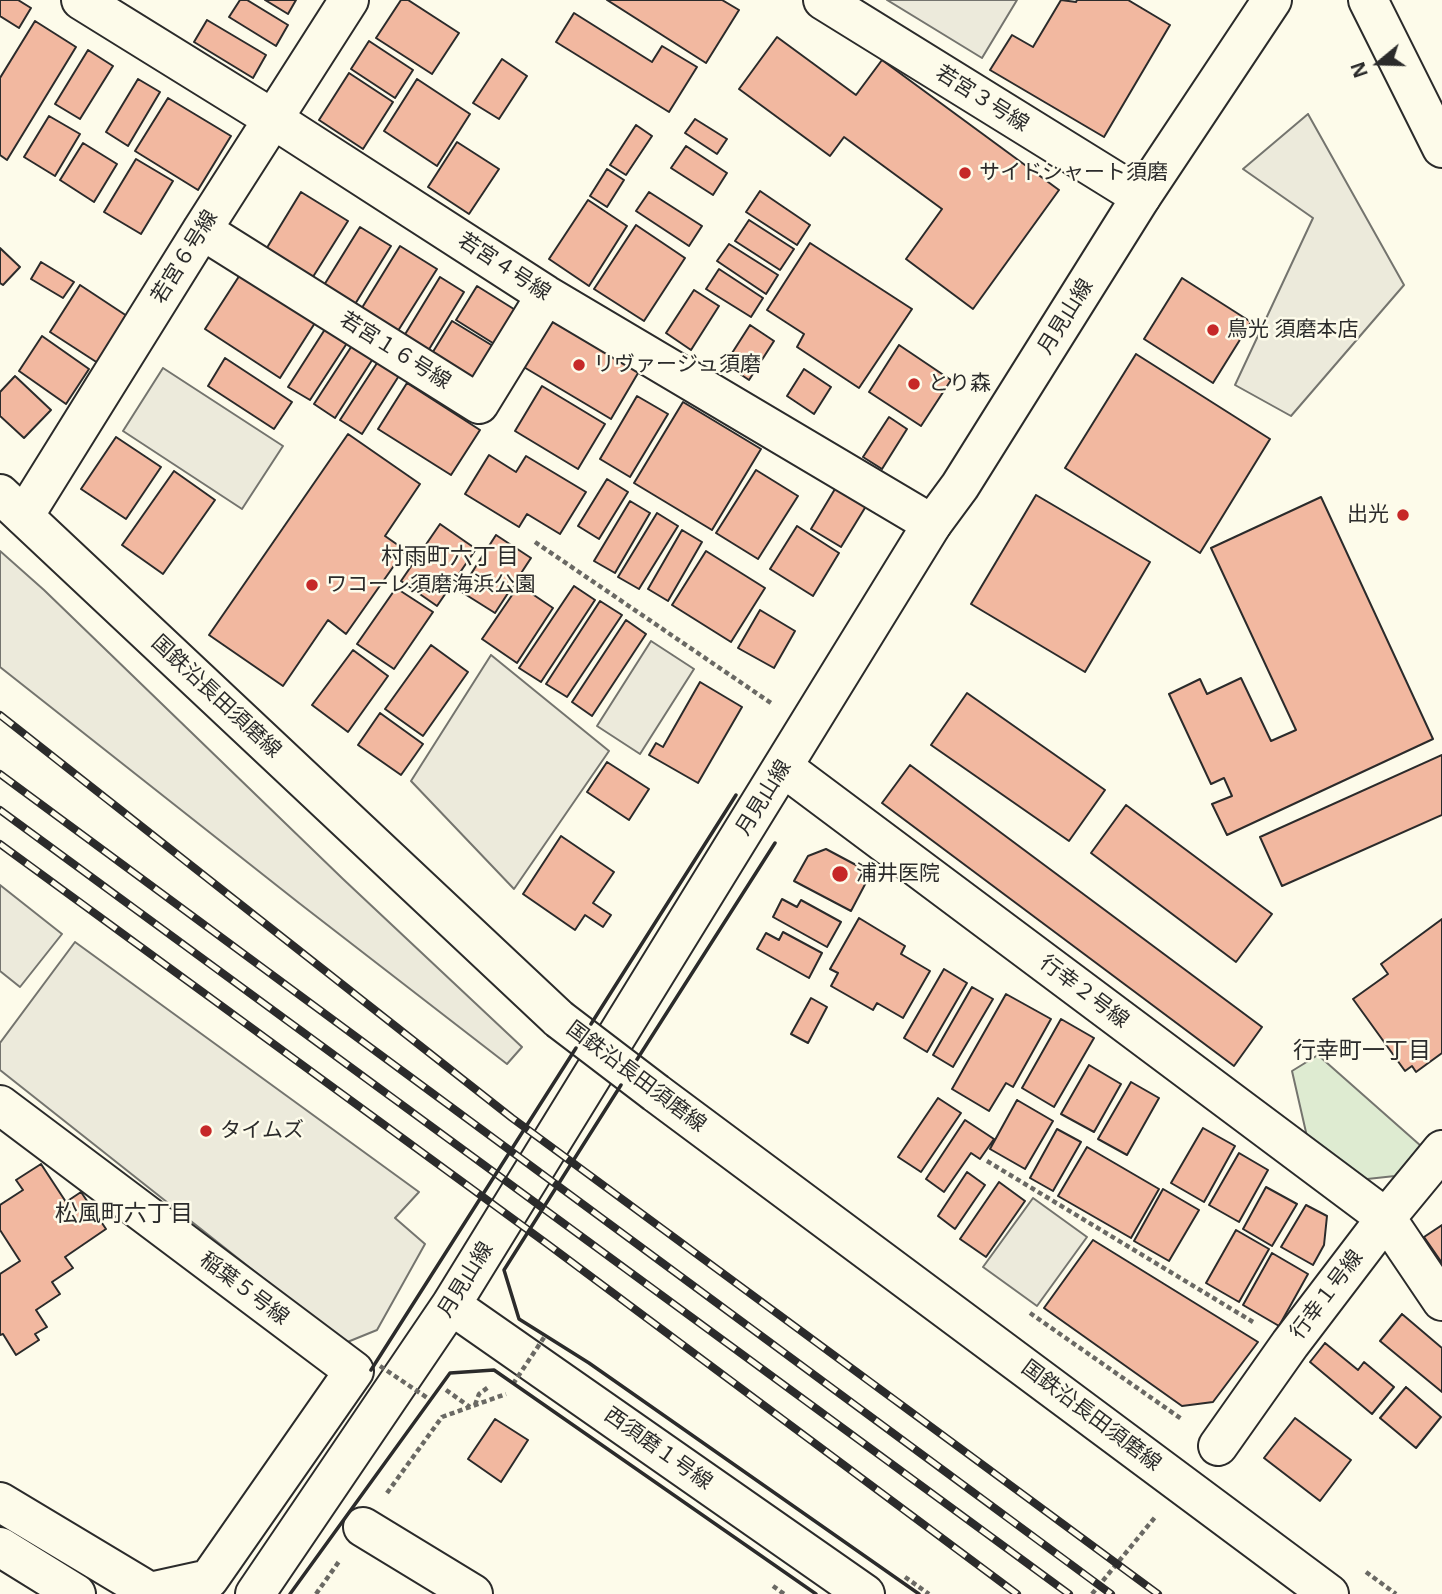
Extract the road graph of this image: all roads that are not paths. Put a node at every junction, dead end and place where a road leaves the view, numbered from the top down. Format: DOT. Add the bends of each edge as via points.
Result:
graph roads {
  1 [pos="81,0"];
  2 [pos="349,0"];
  3 [pos="823,0"];
  4 [pos="1272,0"];
  5 [pos="1368,0"];
  6 [pos="273,119"];
  7 [pos="1442,148"];
  8 [pos="1141,197"];
  9 [pos="202,230"];
  10 [pos="546,295"];
  11 [pos="12,505"];
  12 [pos="933,524"];
  13 [pos="783,767"];
  14 [pos="0,1105"];
  15 [pos="1442,1150"];
  16 [pos="1385,1218"];
  17 [pos="1442,1301"];
  18 [pos="451,1305"];
  19 [pos="1218,1446"];
  20 [pos="0,1502"];
  21 [pos="363,1527"];
  22 [pos="0,1547"];
  23 [pos="76,1594"];
  24 [pos="255,1594"];
  25 [pos="473,1594"];
  26 [pos="865,1594"];
  27 [pos="1329,1594"];
  1 -- 6 [label="main road, 若宮４号線"];
  2 -- 6 [label="main road, 若宮６号線"];
  3 -- 8 [label="main road, 若宮３号線"];
  4 -- 8 [label="main road, 月見山線"];
  5 -- 7 [label="main road"];
  6 -- 9 [label="main road, 若宮６号線"];
  6 -- 10 [label="main road, 若宮４号線"];
  8 -- 12 [label="main road, 月見山線"];
  9 -- 10 [label="main road, 若宮１６号線" via="479,404"];
  9 -- 11 [label="main road, 若宮６号線"];
  10 -- 12 [label="main road, 若宮４号線"];
  11 -- 27 [label="main road, 国鉄沿長田須磨線, bridge" via="559,1019"];
  12 -- 13 [label="main road, 月見山線"];
  13 -- 16 [label="main road, 行幸２号線"];
  13 -- 18 [label="main road, 月見山線"];
  14 -- 20 [label="main road, 稲葉５号線" via="367,1368 209,1579 150,1592"];
  15 -- 16 [label="main road, 行幸１号線"];
  16 -- 17 [label="main road, 行幸２号線"];
  16 -- 19 [label="main road, 行幸１号線"];
  18 -- 24 [label="main road, 月見山線"];
  18 -- 26 [label="main road, 西須磨１号線"];
  21 -- 25 [label="main road"];
  22 -- 23 [label="main road"];
}
